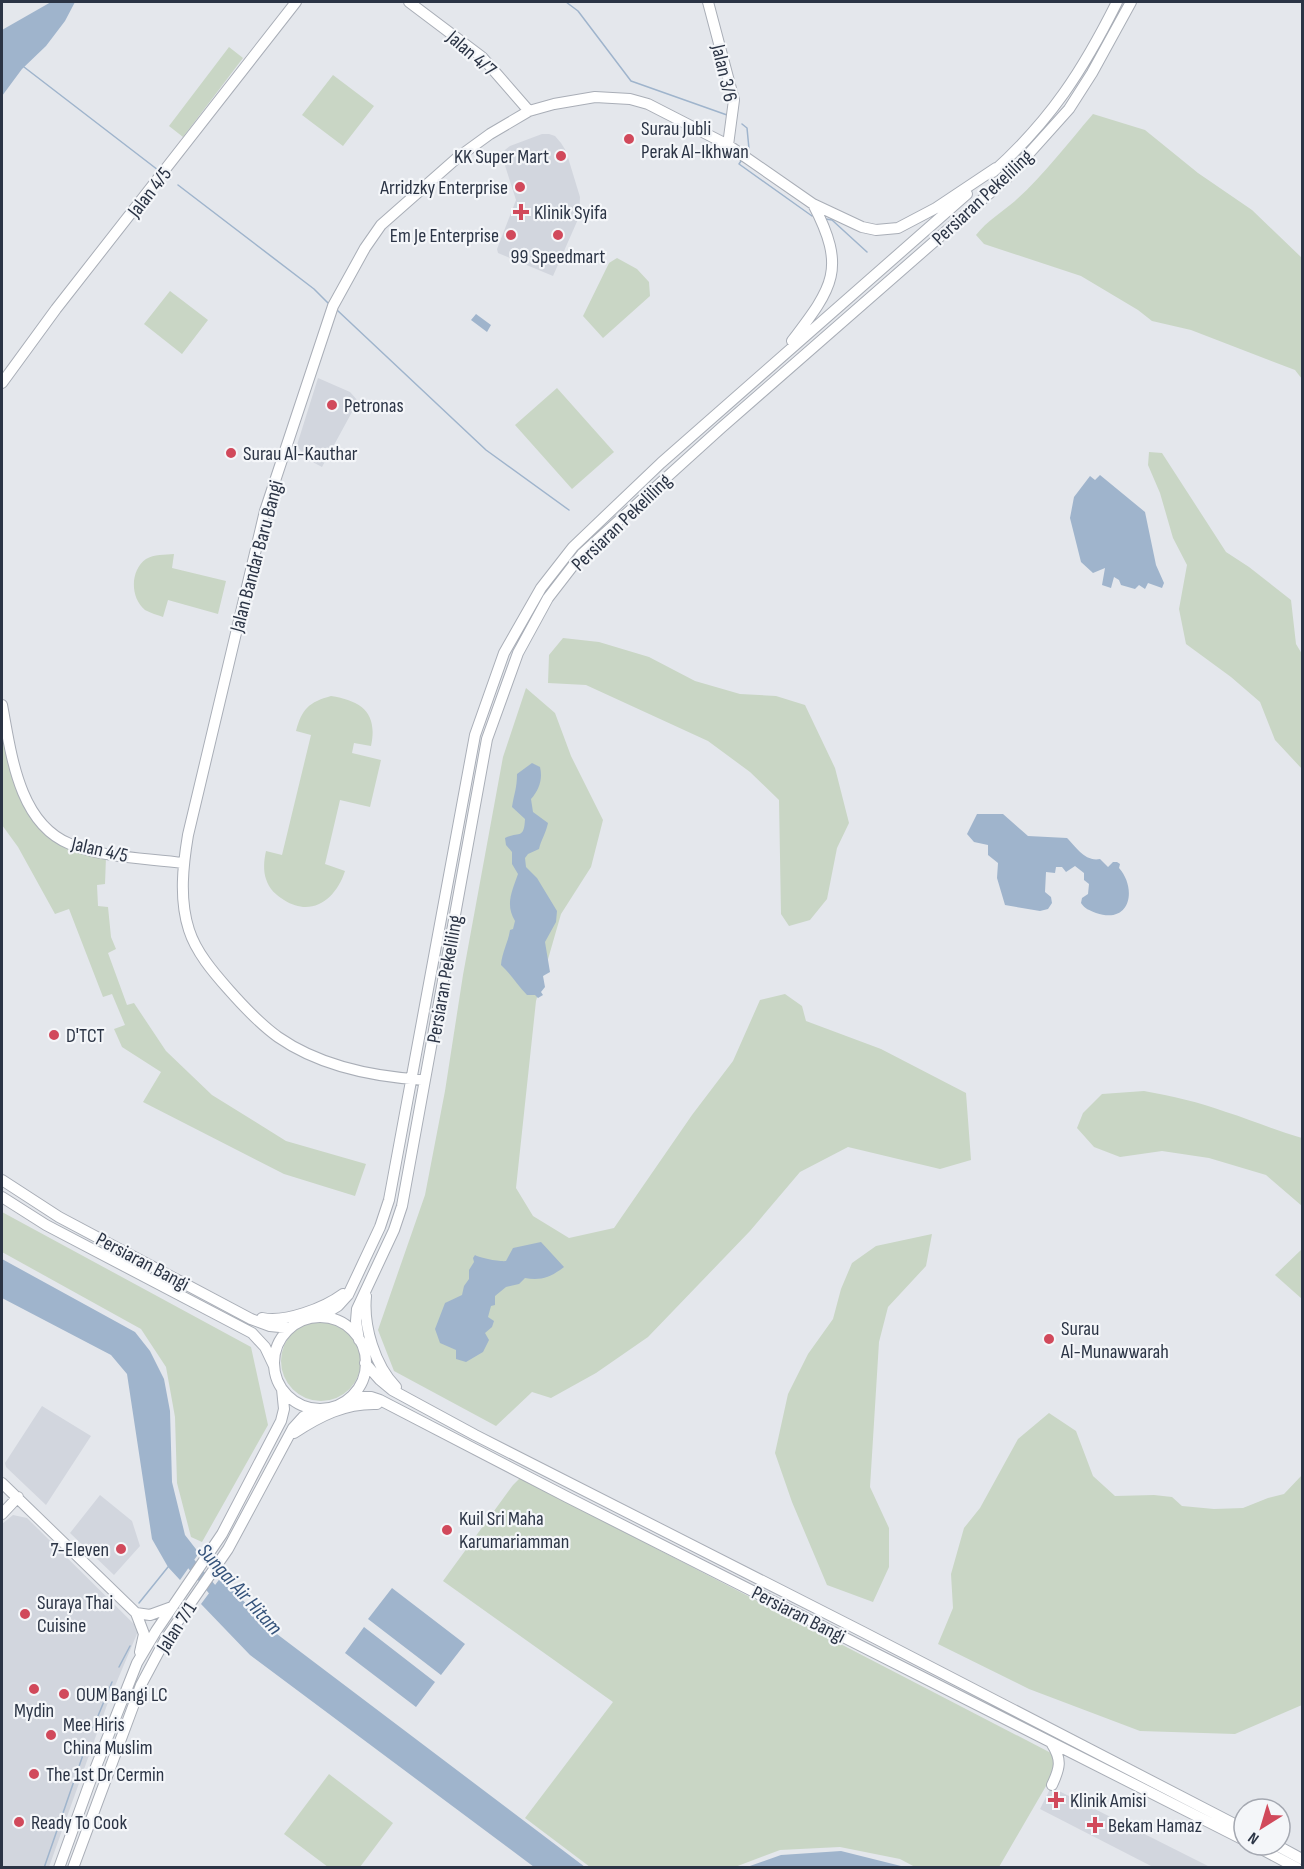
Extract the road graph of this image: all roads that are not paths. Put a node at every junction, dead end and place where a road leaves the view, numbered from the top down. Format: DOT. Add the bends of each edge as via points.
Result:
graph roads {
  1 [pos="296,2"];
  2 [pos="409,2"];
  3 [pos="708,2"];
  4 [pos="1117,2"];
  5 [pos="1131,2"];
  6 [pos="529,111"];
  7 [pos="728,145"];
  8 [pos="996,168"];
  9 [pos="813,204"];
  10 [pos="778,360"];
  11 [pos="2,384"];
  12 [pos="654,470"];
  13 [pos="663,480"];
  14 [pos="2,705"];
  15 [pos="183,862"];
  16 [pos="411,1079"];
  17 [pos="425,1080"];
  18 [pos="2,1180"];
  19 [pos="2,1197"];
  20 [pos="352,1286"];
  21 [pos="368,1287"];
  22 [pos="233,1309"];
  23 [pos="320,1317"];
  24 [pos="240,1326"];
  25 [pos="290,1328"];
  26 [pos="359,1340"];
  27 [pos="365,1363"];
  28 [pos="274,1366"];
  29 [pos="282,1389"];
  30 [pos="351,1396"];
  31 [pos="410,1400"];
  32 [pos="389,1405"];
  33 [pos="318,1409"];
  34 [pos="273,1438"];
  35 [pos="285,1441"];
  36 [pos="2,1484"];
  37 [pos="18,1497"];
  38 [pos="2,1514"];
  39 [pos="173,1607"];
  40 [pos="136,1613"];
  41 [pos="137,1664"];
  42 [pos="1050,1742"];
  43 [pos="1052,1785"];
  44 [pos="1232,1823"];
  45 [pos="1232,1834"];
  46 [pos="1281,1863"];
  47 [pos="59,1868"];
  48 [pos="73,1868"];
  49 [pos="1297,1868"];
  1 -- 11 [label="main road, Jalan 4/5"];
  2 -- 6 [label="main road, Jalan 4/7" via="482,57"];
  3 -- 7 [label="main road, Jalan 3/6" via="734,100"];
  4 -- 8 [label="main road, Persiaran Pekeliling" via="1059,102"];
  5 -- 13 [label="main road, Persiaran Pekeliling" via="1069,109 1007,178"];
  6 -- 7 [label="main road, Jalan Bandar Baru Bangi" via="595,97 630,99 648,104"];
  6 -- 15 [label="main road, Jalan Bandar Baru Bangi" via="457,158 389,217 365,248 333,306 266,511"];
  7 -- 9 [label="main road, Jalan Bandar Baru Bangi"];
  8 -- 9 [label="main road, Jalan Bandar Baru Bangi" via="898,228 862,227"];
  8 -- 10 [label="main road, Persiaran Pekeliling"];
  9 -- 10 [label="main road" via="829,238 833,259 830,283 823,300"];
  10 -- 12 [label="main road, Persiaran Pekeliling"];
  12 -- 13 [label="main road"];
  12 -- 16 [label="main road, Persiaran Pekeliling" via="573,547 541,588 504,653 475,735"];
  13 -- 17 [label="main road, Persiaran Pekeliling" via="582,554 548,598 518,653 487,739"];
  14 -- 15 [label="main road, Jalan 4/5" via="24,796 50,831 70,844 109,854"];
  15 -- 16 [label="main road, Jalan Bandar Baru Bangi" via="189,933 205,961 250,1013 305,1053 365,1074"];
  16 -- 17 [label="main road, Jalan Bandar Baru Bangi"];
  16 -- 20 [label="main road, Persiaran Pekeliling" via="390,1200"];
  17 -- 21 [label="main road, Persiaran Pekeliling" via="402,1206"];
  18 -- 22 [label="main road, Persiaran Bangi" via="59,1217"];
  19 -- 24 [label="main road, Persiaran Bangi" via="45,1225"];
  20 -- 22 [label="main road" via="327,1304 285,1318 267,1319"];
  20 -- 23 [label="main road, Persiaran Pekeliling" via="341,1304"];
  21 -- 26 [label="main road, Persiaran Pekeliling" via="356,1313"];
  21 -- 31 [label="main road" via="365,1313 378,1358 386,1376"];
  22 -- 25 [label="main road, Persiaran Bangi" via="261,1323"];
  23 -- 25 [label="main road"];
  23 -- 26 [label="main road" via="342,1323"];
  24 -- 28 [label="main road, Persiaran Bangi" via="263,1343"];
  24 -- 34 [label="main road" via="263,1355 274,1384 277,1408"];
  25 -- 28 [label="main road" via="279,1341"];
  26 -- 27 [label="main road"];
  27 -- 30 [label="main road" via="363,1379"];
  27 -- 31 [label="main road, Persiaran Bangi" via="384,1384"];
  28 -- 29 [label="main road"];
  29 -- 33 [label="main road" via="301,1405"];
  29 -- 34 [label="main road, Jalan 7/1" via="284,1414"];
  30 -- 32 [label="main road, Persiaran Bangi" via="370,1397"];
  30 -- 33 [label="main road" via="336,1406"];
  31 -- 44 [label="main road, Persiaran Bangi"];
  32 -- 35 [label="main road" via="360,1404 334,1411"];
  32 -- 42 [label="main road, Persiaran Bangi"];
  33 -- 35 [label="main road, Jalan 7/1" via="300,1420"];
  34 -- 39 [label="main road, Jalan 7/1" via="229,1522"];
  35 -- 48 [label="main road, Jalan 7/1" via="249,1513 165,1641 141,1685"];
  36 -- 37 [label="main road, Jalan 7/1"];
  37 -- 38 [label="main road"];
  37 -- 40 [label="main road, Jalan 7/1"];
  39 -- 40 [label="main road, Jalan 7/1" via="150,1615"];
  39 -- 41 [label="main road, Jalan 7/1"];
  40 -- 41 [label="main road, Jalan 7/1" via="144,1634"];
  41 -- 47 [label="main road, Jalan 7/1"];
  42 -- 43 [label="main road" via="1060,1762"];
  42 -- 45 [label="main road, Persiaran Bangi"];
  46 -- 49 [label="main road"];
}
